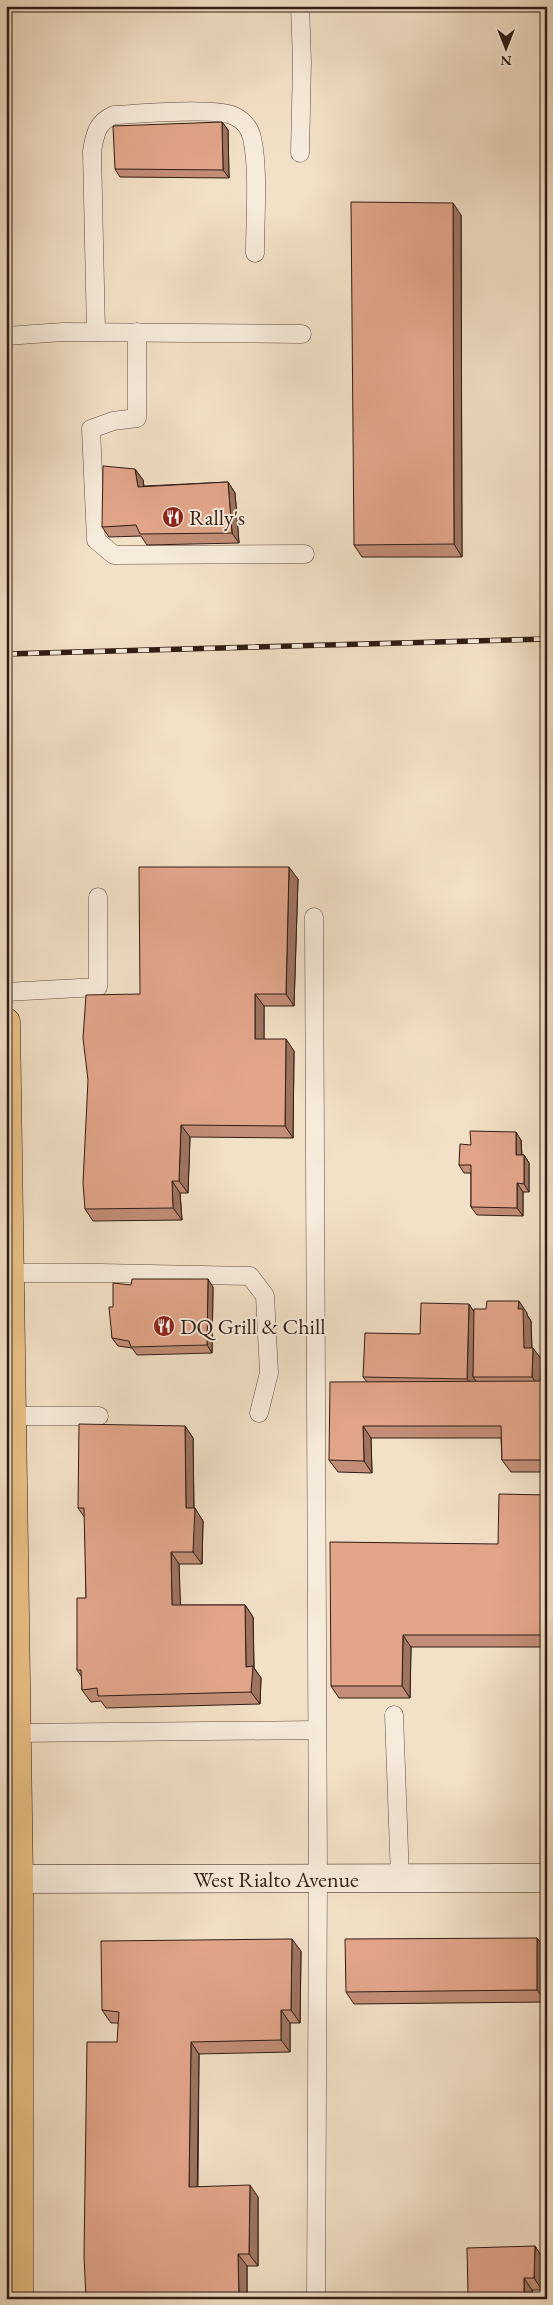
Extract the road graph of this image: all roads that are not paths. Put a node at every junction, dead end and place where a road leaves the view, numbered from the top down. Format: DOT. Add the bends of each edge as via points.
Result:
graph roads {
  1 [pos="300,6"];
  2 [pos="300,153"];
  3 [pos="254,253"];
  4 [pos="96,332"];
  5 [pos="137,332"];
  6 [pos="302,334"];
  7 [pos="6,336"];
  8 [pos="305,554"];
  9 [pos="98,898"];
  10 [pos="314,917"];
  11 [pos="6,992"];
  12 [pos="6,1022"];
  13 [pos="7,1185"];
  14 [pos="9,1273"];
  15 [pos="259,1413"];
  16 [pos="11,1416"];
  17 [pos="99,1416"];
  18 [pos="394,1715"];
  19 [pos="317,1730"];
  20 [pos="17,1734"];
  21 [pos="318,1878"];
  22 [pos="400,1878"];
  23 [pos="547,1878"];
  24 [pos="13,1879"];
  25 [pos="19,2299"];
  26 [pos="316,2299"];
  1 -- 2 [label="lane"];
  3 -- 4 [label="lane" via="254,163 252,137 246,125 235,116 214,112 114,114 103,120 92,151"];
  4 -- 5 [label="lane"];
  4 -- 7 [label="lane"];
  5 -- 6 [label="lane"];
  5 -- 8 [label="lane" via="137,418 113,421 91,429 96,540 114,555"];
  9 -- 11 [label="lane" via="98,987"];
  10 -- 19 [label="lane"];
  12 -- 13 [label="main road"];
  13 -- 14 [label="main road"];
  14 -- 15 [label="lane" via="250,1276 265,1296 268,1373"];
  14 -- 16 [label="main road"];
  16 -- 17 [label="lane"];
  16 -- 20 [label="main road"];
  18 -- 22 [label="lane"];
  19 -- 20 [label="lane"];
  19 -- 21 [label="lane"];
  20 -- 24 [label="main road"];
  21 -- 22 [label="street, West Rialto Avenue"];
  21 -- 24 [label="street, West Rialto Avenue"];
  21 -- 26 [label="lane"];
  22 -- 23 [label="street, West Rialto Avenue"];
  24 -- 25 [label="main road"];
}
